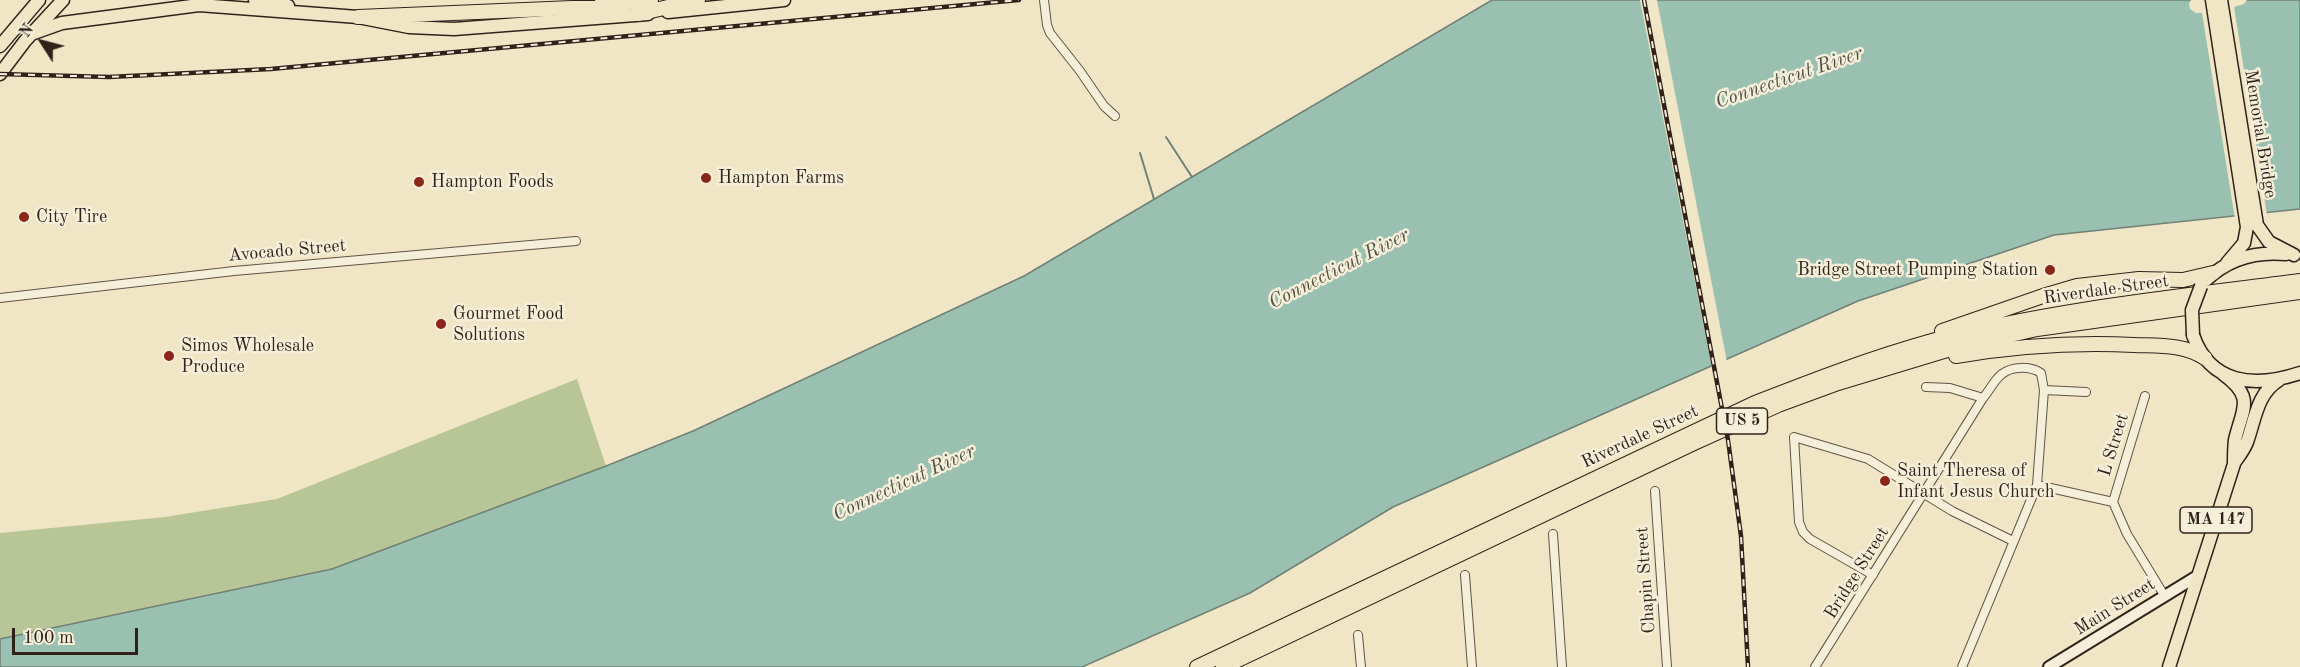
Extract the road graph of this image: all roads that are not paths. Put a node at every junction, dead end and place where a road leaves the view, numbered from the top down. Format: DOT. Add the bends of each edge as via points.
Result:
graph roads {
  1 [pos="39,0"];
  2 [pos="63,0"];
  3 [pos="255,0"];
  4 [pos="651,0"];
  5 [pos="698,0"];
  6 [pos="784,0"];
  7 [pos="1044,0"];
  8 [pos="2212,0"];
  9 [pos="2221,0"];
  10 [pos="321,13"];
  11 [pos="638,15"];
  12 [pos="358,17"];
  13 [pos="31,34"];
  14 [pos="0,46"];
  15 [pos="0,74"];
  16 [pos="1115,116"];
  17 [pos="2253,230"];
  18 [pos="576,241"];
  19 [pos="2297,256"];
  20 [pos="2227,262"];
  21 [pos="2213,273"];
  22 [pos="2300,281"];
  23 [pos="2300,292"];
  24 [pos="1,298"];
  25 [pos="2205,358"];
  26 [pos="1886,361"];
  27 [pos="2300,373"];
  28 [pos="2223,374"];
  29 [pos="2283,378"];
  30 [pos="1926,387"];
  31 [pos="2044,390"];
  32 [pos="2086,392"];
  33 [pos="2145,396"];
  34 [pos="1983,398"];
  35 [pos="2234,464"];
  36 [pos="2037,485"];
  37 [pos="1655,490"];
  38 [pos="1924,494"];
  39 [pos="2113,502"];
  40 [pos="1553,534"];
  41 [pos="2013,541"];
  42 [pos="1466,575"];
  43 [pos="2199,575"];
  44 [pos="1873,576"];
  45 [pos="2164,596"];
  46 [pos="1358,635"];
  47 [pos="2054,666"];
  48 [pos="1197,667"];
  49 [pos="1223,667"];
  50 [pos="1361,667"];
  51 [pos="1472,667"];
  52 [pos="1562,667"];
  53 [pos="1667,667"];
  54 [pos="1815,667"];
  55 [pos="1962,667"];
  56 [pos="2169,667"];
  1 -- 14 [label="main road"];
  2 -- 13 [label="main road"];
  3 -- 10 [label="main road"];
  4 -- 12 [label="highway" via="620,5"];
  5 -- 11 [label="highway"];
  6 -- 11 [label="main road"];
  7 -- 16 [label="street" via="1050,33"];
  8 -- 17 [label="main road, Memorial Bridge"];
  9 -- 17 [label="main road, Memorial Bridge"];
  10 -- 12 [label="main road"];
  10 -- 13 [label="main road" via="186,6 62,22"];
  11 -- 12 [label="main road" via="462,29 409,27"];
  13 -- 15 [label="main road"];
  17 -- 19 [label="main road"];
  17 -- 20 [label="main road"];
  18 -- 24 [label="street, Avocado Street" via="234,271"];
  19 -- 20 [label="main road" via="2265,253"];
  20 -- 21 [label="main road"];
  21 -- 25 [label="main road, bridge" via="2201,286 2192,310 2193,334"];
  21 -- 26 [label="highway" via="2182,280 2131,279 2065,289 1942,331"];
  22 -- 26 [label="highway, Riverdale Street / US 5" via="2033,318 1933,341"];
  23 -- 26 [label="highway, Riverdale Street / US 5" via="2037,329"];
  25 -- 26 [label="highway" via="2180,347 2073,342"];
  25 -- 28 [label="main road"];
  26 -- 48 [label="highway, Riverdale Street / US 5" via="1755,403"];
  26 -- 49 [label="highway, Riverdale Street / US 5" via="1750,417"];
  27 -- 29 [label="main road"];
  28 -- 29 [label="main road" via="2255,381"];
  28 -- 35 [label="main road, MA 147" via="2245,402 2235,441"];
  29 -- 35 [label="main road, MA 147" via="2262,397 2246,445"];
  30 -- 34 [label="street" via="1950,388"];
  31 -- 32 [label="street"];
  31 -- 34 [label="street, Bridge Street" via="2042,375 2035,369 2020,368 2002,374"];
  31 -- 36 [label="street"];
  33 -- 39 [label="street, L Street"];
  34 -- 38 [label="street, Bridge Street"];
  35 -- 43 [label="main road, MA 147"];
  36 -- 39 [label="street"];
  36 -- 41 [label="street"];
  37 -- 53 [label="street, Chapin Street"];
  38 -- 41 [label="street"];
  38 -- 44 [label="street, Bridge Street"];
  38 -- 44 [label="street" via="1861,455 1794,437 1799,522 1803,532"];
  39 -- 45 [label="street"];
  40 -- 52 [label="street"];
  41 -- 55 [label="street"];
  42 -- 51 [label="street"];
  43 -- 45 [label="street, Main Street"];
  43 -- 56 [label="main road, MA 147"];
  44 -- 54 [label="street, Bridge Street"];
  45 -- 47 [label="street, Main Street"];
  46 -- 50 [label="street"];
}
